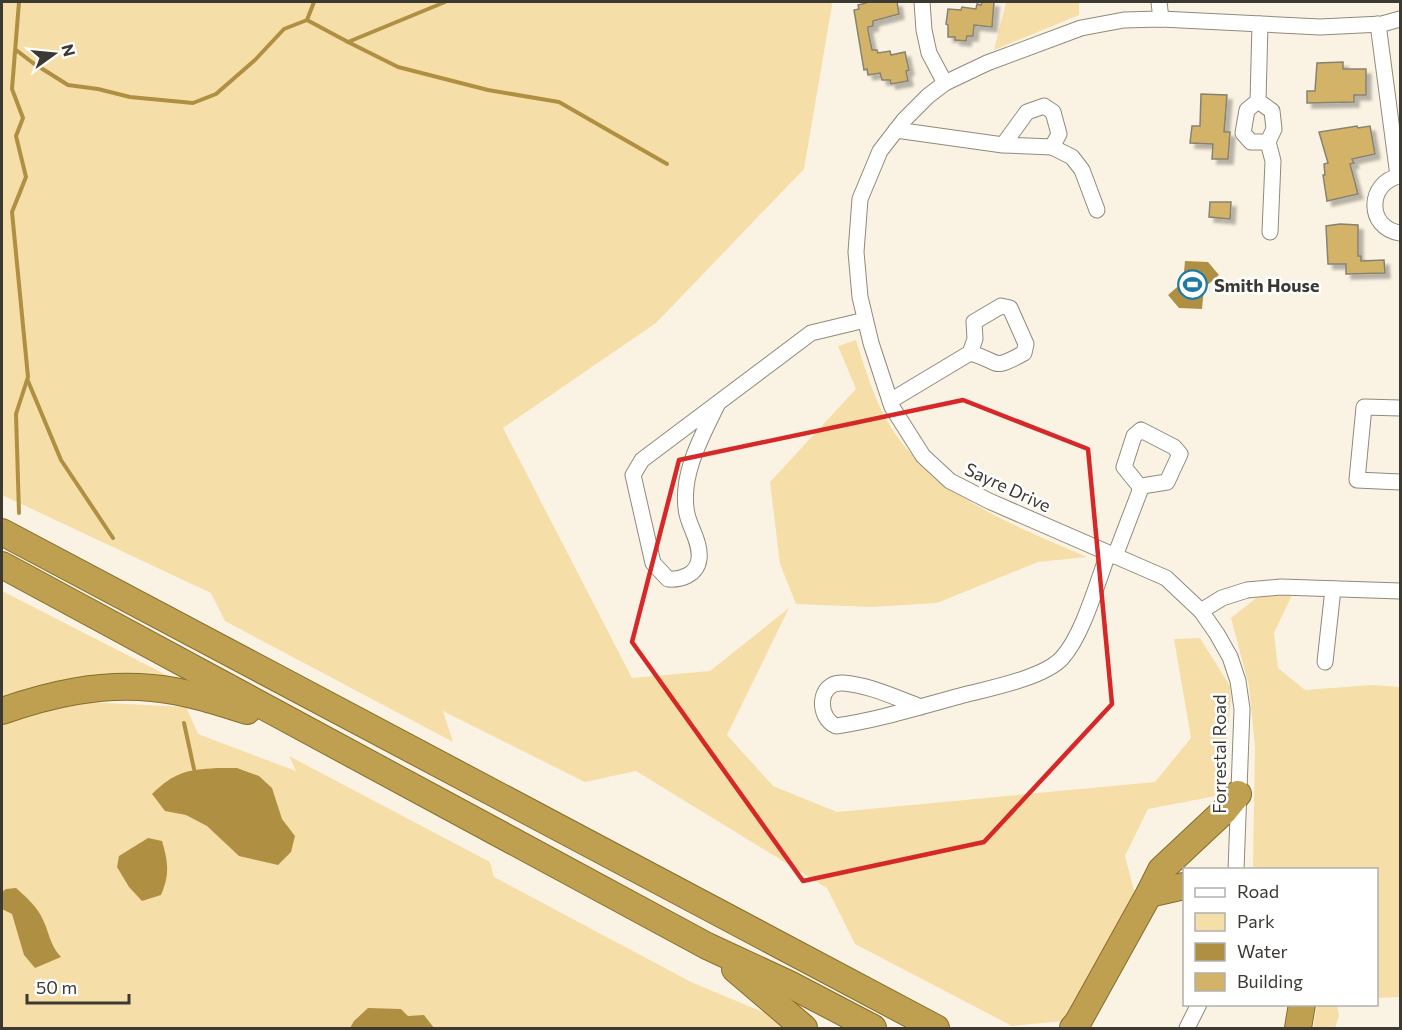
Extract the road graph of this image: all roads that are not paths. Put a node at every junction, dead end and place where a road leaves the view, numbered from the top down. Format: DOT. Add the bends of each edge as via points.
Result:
graph roads {
  1 [pos="922,2"];
  2 [pos="1159,2"];
  3 [pos="1161,19"];
  4 [pos="1401,19"];
  5 [pos="1260,24"];
  6 [pos="1378,24"];
  7 [pos="945,83"];
  8 [pos="1258,101"];
  9 [pos="896,130"];
  10 [pos="1268,142"];
  11 [pos="1003,146"];
  12 [pos="1052,147"];
  13 [pos="1399,176"];
  14 [pos="1097,210"];
  15 [pos="1270,232"];
  16 [pos="1401,232"];
  17 [pos="866,320"];
  18 [pos="970,353"];
  19 [pos="890,401"];
  20 [pos="718,403"];
  21 [pos="1401,408"];
  22 [pos="1401,482"];
  23 [pos="1141,488"];
  24 [pos="2,532"];
  25 [pos="1111,555"];
  26 [pos="2,565"];
  27 [pos="1333,589"];
  28 [pos="1401,591"];
  29 [pos="1202,611"];
  30 [pos="1325,662"];
  31 [pos="921,707"];
  32 [pos="2,711"];
  33 [pos="301,727"];
  34 [pos="1238,794"];
  35 [pos="1236,868"];
  36 [pos="1183,886"];
  37 [pos="1149,894"];
  38 [pos="708,946"];
  39 [pos="1198,1006"];
  40 [pos="1302,1006"];
  41 [pos="936,1028"];
  42 [pos="804,1029"];
  43 [pos="873,1029"];
  44 [pos="1073,1029"];
  45 [pos="1187,1029"];
  46 [pos="1298,1029"];
  1 -- 7 [label="street" via="929,52"];
  2 -- 3 [label="street"];
  3 -- 5 [label="street, Sayre Drive"];
  3 -- 7 [label="street, Sayre Drive" via="1124,20 1081,28"];
  4 -- 6 [label="street, Sayre Drive"];
  5 -- 6 [label="street, Sayre Drive"];
  5 -- 8 [label="street"];
  6 -- 13 [label="street"];
  7 -- 9 [label="street, Sayre Drive"];
  8 -- 10 [label="street" via="1272,111 1274,129"];
  8 -- 10 [label="street" via="1247,110 1243,133 1251,142"];
  9 -- 11 [label="street"];
  9 -- 17 [label="street, Sayre Drive" via="880,151 860,200 856,252"];
  10 -- 15 [label="street" via="1273,162"];
  11 -- 12 [label="street"];
  11 -- 12 [label="street" via="1027,112 1044,106 1053,112 1059,134"];
  12 -- 14 [label="street" via="1072,157 1082,170"];
  13 -- 16 [label="street" via="1382,185 1375,203 1380,221"];
  17 -- 19 [label="street, Sayre Drive"];
  17 -- 20 [label="street" via="811,333"];
  18 -- 19 [label="street"];
  19 -- 25 [label="street, Sayre Drive" via="923,456 950,481"];
  20 -- 20 [label="street" via="642,460 633,475 653,563 668,579 680,580 694,570 699,559 687,513 685,485"];
  21 -- 22 [label="street" via="1364,406 1357,480"];
  23 -- 25 [label="street"];
  24 -- 41 [label="highway"];
  25 -- 29 [label="street, Sayre Drive" via="1166,578"];
  25 -- 31 [label="street" via="1075,639 1052,667"];
  26 -- 33 [label="highway"];
  27 -- 28 [label="street"];
  27 -- 29 [label="street" via="1281,587 1247,591 1222,598"];
  27 -- 30 [label="street"];
  29 -- 34 [label="street, Forrestal Road" via="1226,649 1238,681 1242,710"];
  31 -- 31 [label="street" via="843,683 829,687 822,703 826,718 836,726"];
  32 -- 33 [label="highway" via="72,691 133,687 188,694"];
  33 -- 38 [label="highway"];
  34 -- 35 [label="street, Forrestal Road"];
  34 -- 37 [label="highway" via="1161,870"];
  36 -- 37 [label="highway"];
  37 -- 44 [label="highway"];
  38 -- 42 [label="highway"];
  38 -- 43 [label="highway"];
  39 -- 45 [label="street"];
  40 -- 46 [label="highway"];
}
